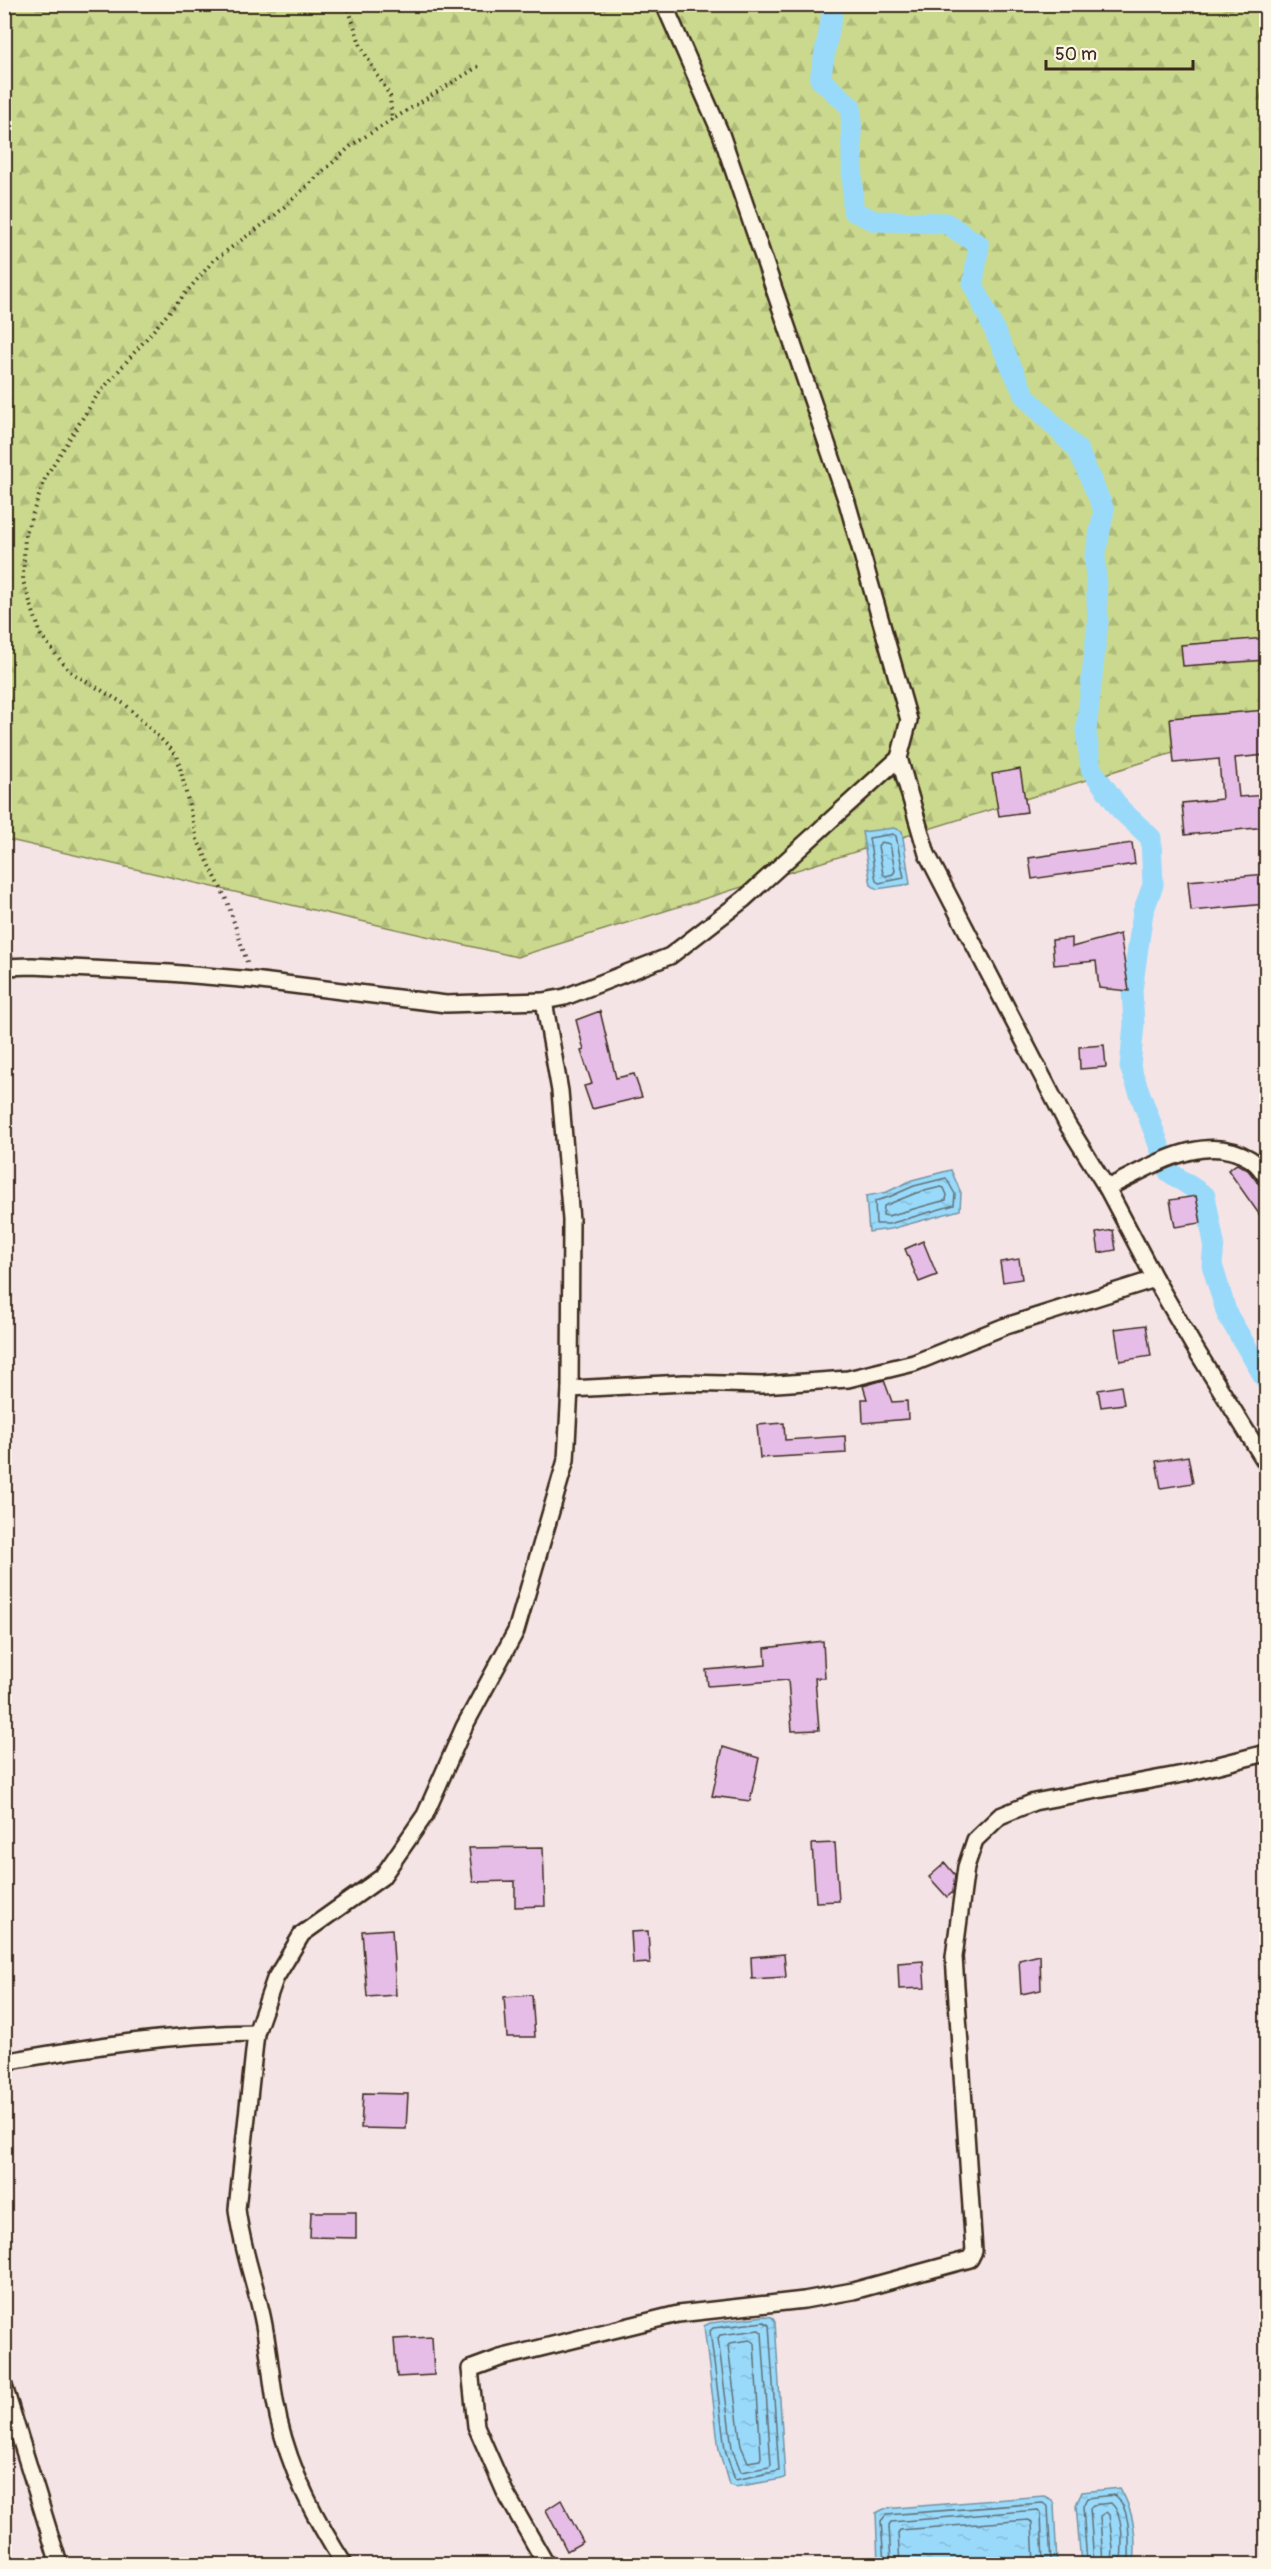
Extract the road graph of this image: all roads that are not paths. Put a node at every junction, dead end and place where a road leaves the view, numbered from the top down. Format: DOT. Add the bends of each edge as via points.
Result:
graph roads {
  1 [pos="664,4"];
  2 [pos="899,758"];
  3 [pos="4,967"];
  4 [pos="544,1001"];
  5 [pos="1266,1176"];
  6 [pos="1107,1188"];
  7 [pos="1155,1279"];
  8 [pos="570,1389"];
  9 [pos="1266,1463"];
  10 [pos="1266,1753"];
  11 [pos="256,2033"];
  12 [pos="4,2062"];
  13 [pos="4,2386"];
  14 [pos="59,2565"];
  15 [pos="344,2565"];
  16 [pos="546,2565"];
  1 -- 2 [label="street" via="721,134 847,502 909,720"];
  2 -- 4 [label="street" via="744,899 670,956 565,998"];
  2 -- 6 [label="street" via="927,854 1066,1124"];
  3 -- 4 [label="street" via="44,966 252,980 446,1004"];
  4 -- 8 [label="street" via="560,1091 570,1220"];
  5 -- 6 [label="street" via="1252,1160 1232,1151 1212,1149 1177,1154"];
  6 -- 7 [label="street"];
  7 -- 8 [label="street" via="1003,1327 914,1363 848,1379"];
  7 -- 9 [label="street"];
  8 -- 11 [label="street" via="566,1460 516,1631 464,1727 425,1815 382,1877 302,1934 275,1979"];
  10 -- 16 [label="street" via="1183,1774 1034,1802 1000,1816 975,1840 966,1867 954,1957 974,2240 970,2259 854,2291 678,2314 500,2358 470,2370 476,2426 505,2492"];
  11 -- 12 [label="street" via="101,2045"];
  11 -- 15 [label="street" via="237,2209 240,2235 260,2307 275,2403 296,2472 323,2532"];
  13 -- 14 [label="street"];
}
